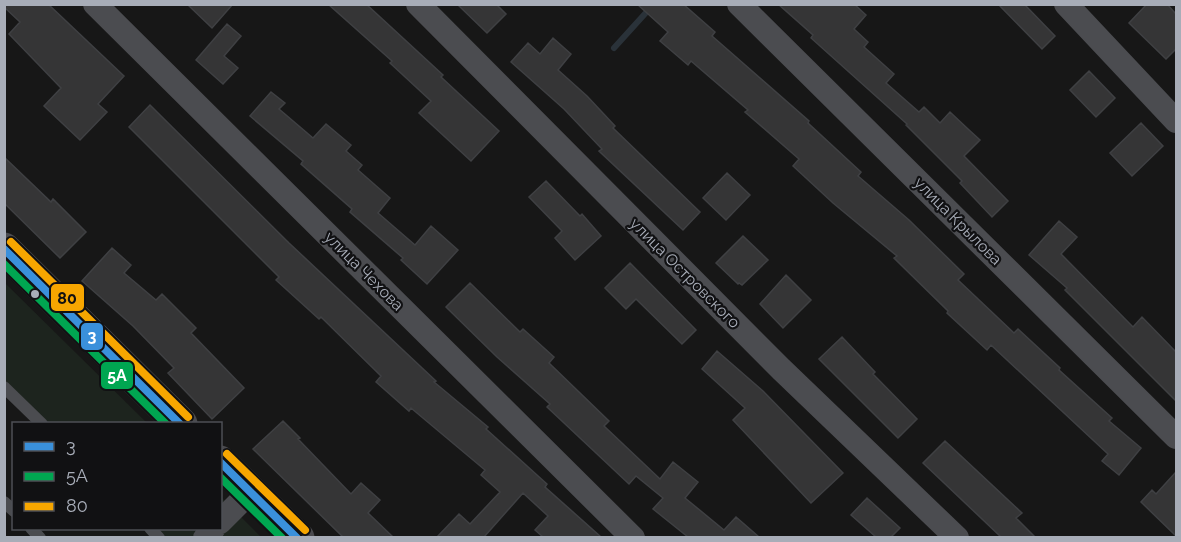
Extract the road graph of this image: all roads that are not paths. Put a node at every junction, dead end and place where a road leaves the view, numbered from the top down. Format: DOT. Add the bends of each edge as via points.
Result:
graph roads {
  1 [pos="95,4"];
  2 [pos="418,4"];
  3 [pos="739,4"];
  4 [pos="1066,4"];
  5 [pos="1176,121"];
  6 [pos="4,249"];
  7 [pos="4,387"];
  8 [pos="41,422"];
  9 [pos="180,422"];
  10 [pos="1176,437"];
  11 [pos="222,464"];
  12 [pos="250,492"];
  13 [pos="222,520"];
  14 [pos="298,537"];
  15 [pos="633,537"];
  16 [pos="957,537"];
  1 -- 15 [label="street, улица Чехова"];
  2 -- 16 [label="street, улица Островского" via="781,369"];
  3 -- 10 [label="street, улица Крылова"];
  4 -- 5 [label="street"];
  6 -- 9 [label="street"];
  7 -- 8 [label="lane"];
  11 -- 12 [label="street"];
  12 -- 13 [label="street"];
  12 -- 14 [label="street"];
}
